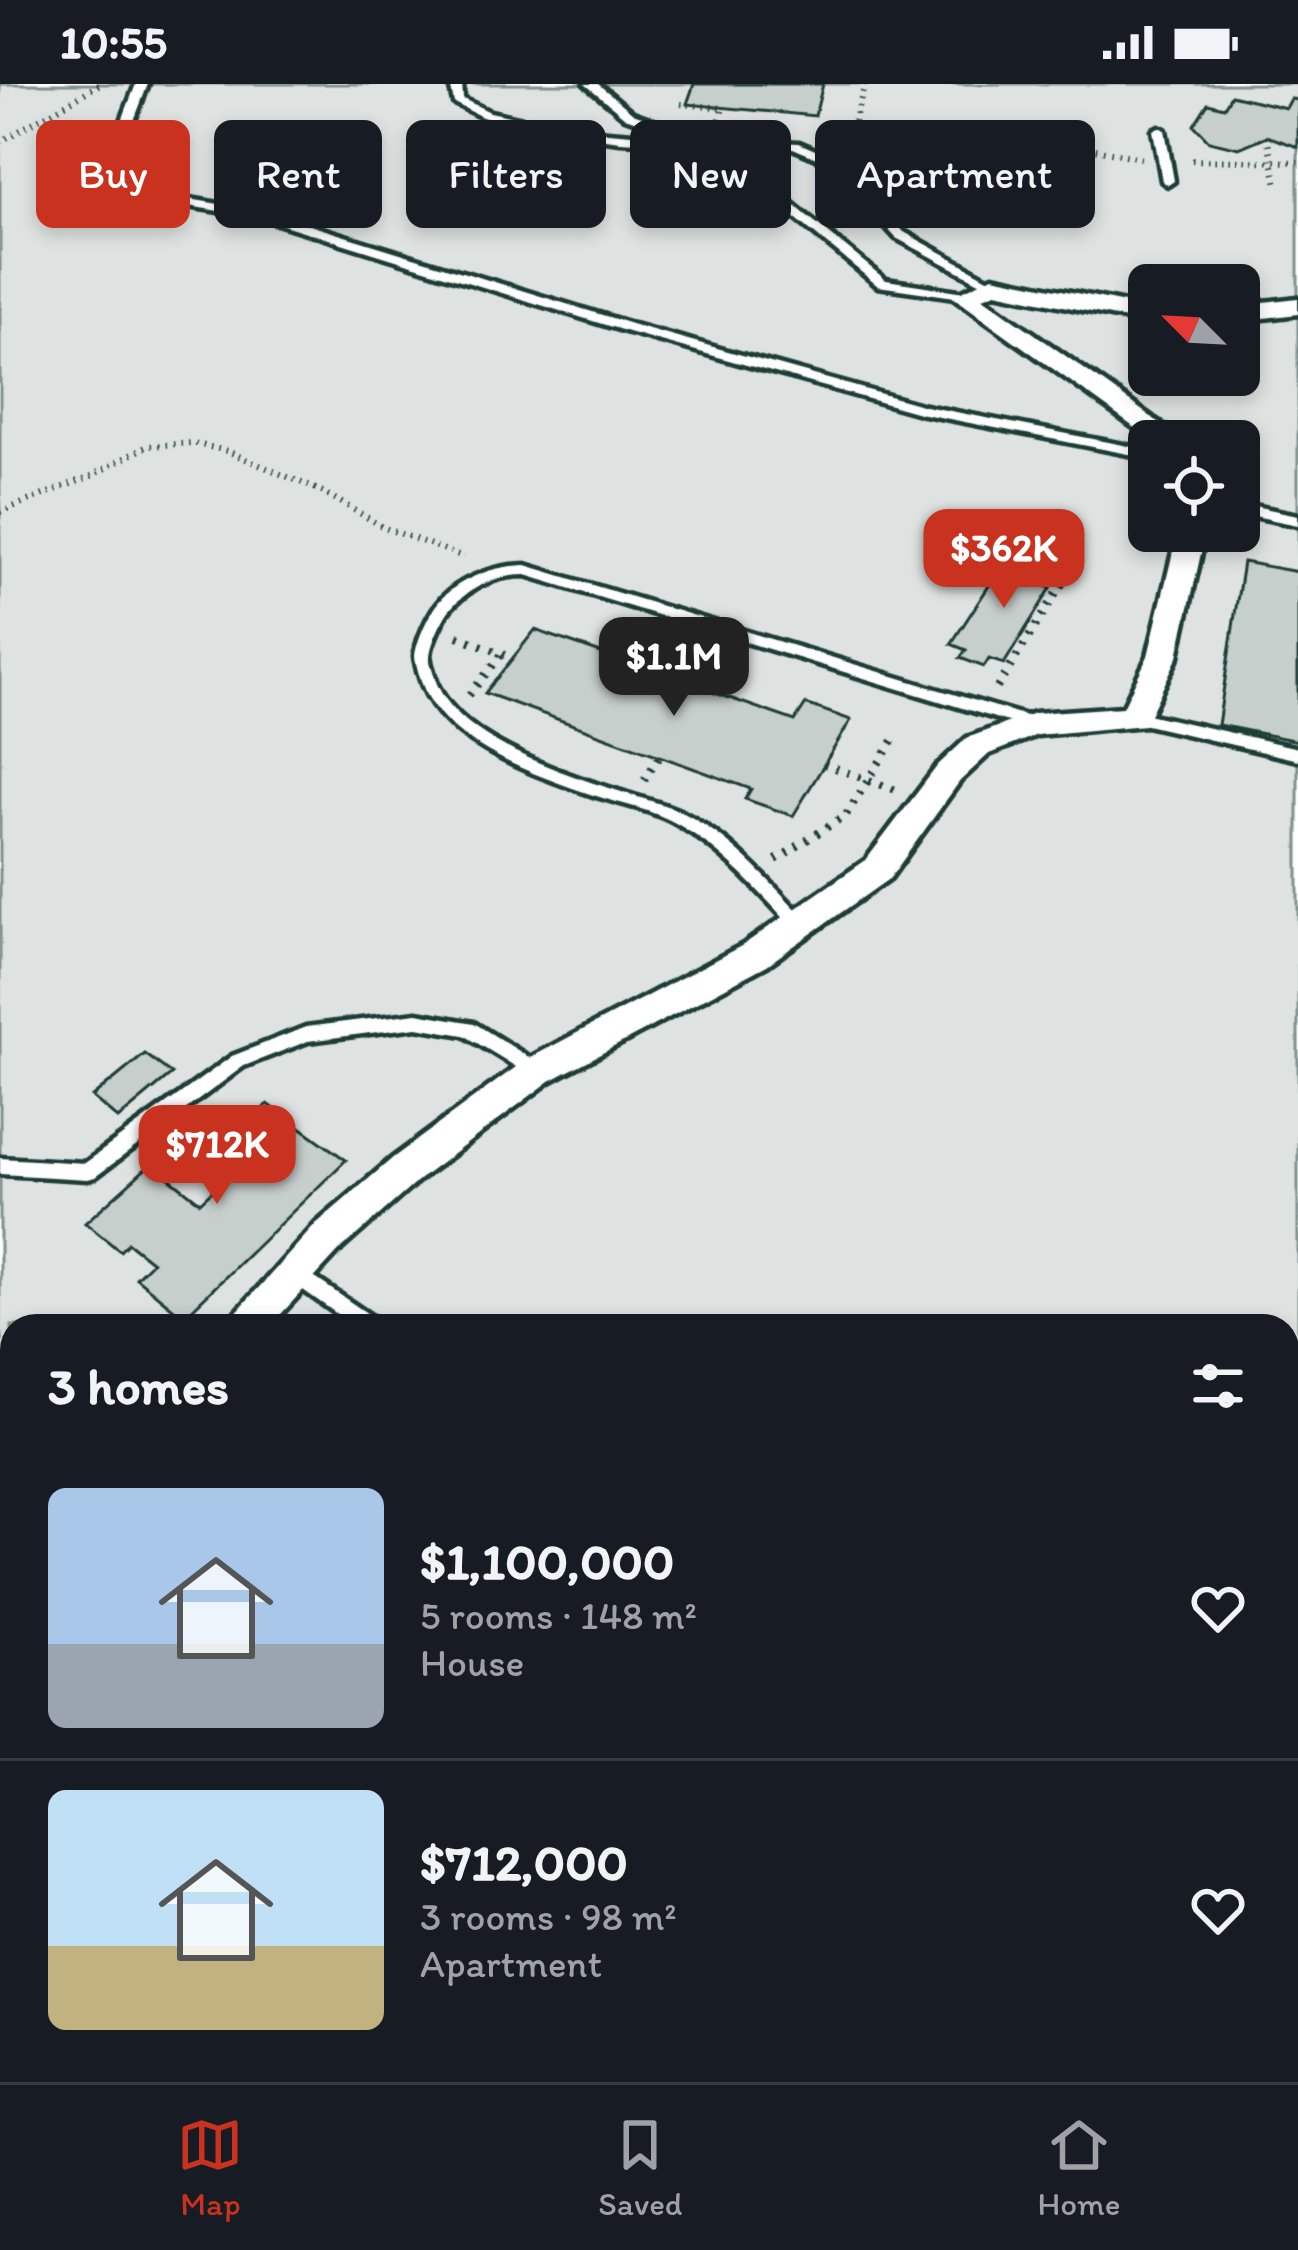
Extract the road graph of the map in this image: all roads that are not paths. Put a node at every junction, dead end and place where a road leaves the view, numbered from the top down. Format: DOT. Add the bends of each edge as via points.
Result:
graph roads {
  1 [pos="142,84"];
  2 [pos="456,84"];
  3 [pos="591,84"];
  4 [pos="644,120"];
  5 [pos="1159,130"];
  6 [pos="630,133"];
  7 [pos="791,145"];
  8 [pos="1168,181"];
  9 [pos="791,209"];
  10 [pos="993,284"];
  11 [pos="1298,289"];
  12 [pos="1260,294"];
  13 [pos="965,296"];
  14 [pos="1298,305"];
  15 [pos="1128,309"];
  16 [pos="1260,310"];
  17 [pos="1141,420"];
  18 [pos="1128,450"];
  19 [pos="1260,512"];
  20 [pos="1298,520"];
  21 [pos="1187,552"];
  22 [pos="1134,717"];
  23 [pos="1034,724"];
  24 [pos="1298,754"];
  25 [pos="801,926"];
  26 [pos="538,1071"];
  27 [pos="0,1166"];
  28 [pos="293,1272"];
  29 [pos="255,1314"];
  30 [pos="353,1314"];
  1 -- 18 [label="lane" via="113,160 123,186 138,194 263,215 924,410"];
  2 -- 6 [label="lane" via="458,100 493,117"];
  3 -- 4 [label="lane"];
  5 -- 8 [label="lane"];
  7 -- 10 [label="lane" via="817,152 900,235"];
  9 -- 13 [label="lane" via="882,284"];
  10 -- 13 [label="street"];
  10 -- 15 [label="street"];
  11 -- 12 [label="street"];
  13 -- 17 [label="street"];
  14 -- 16 [label="street"];
  19 -- 20 [label="lane"];
  21 -- 22 [label="street" via="1163,656"];
  22 -- 23 [label="street"];
  22 -- 24 [label="lane"];
  23 -- 25 [label="street" via="978,746 892,856"];
  23 -- 25 [label="lane" via="526,570 488,576 456,595 431,626 420,670 449,719 486,745 710,834"];
  25 -- 26 [label="street"];
  26 -- 27 [label="lane" via="468,1028 435,1022 306,1034 238,1061 88,1172"];
  26 -- 28 [label="street" via="407,1168"];
  28 -- 29 [label="street"];
  28 -- 30 [label="lane"];
}
